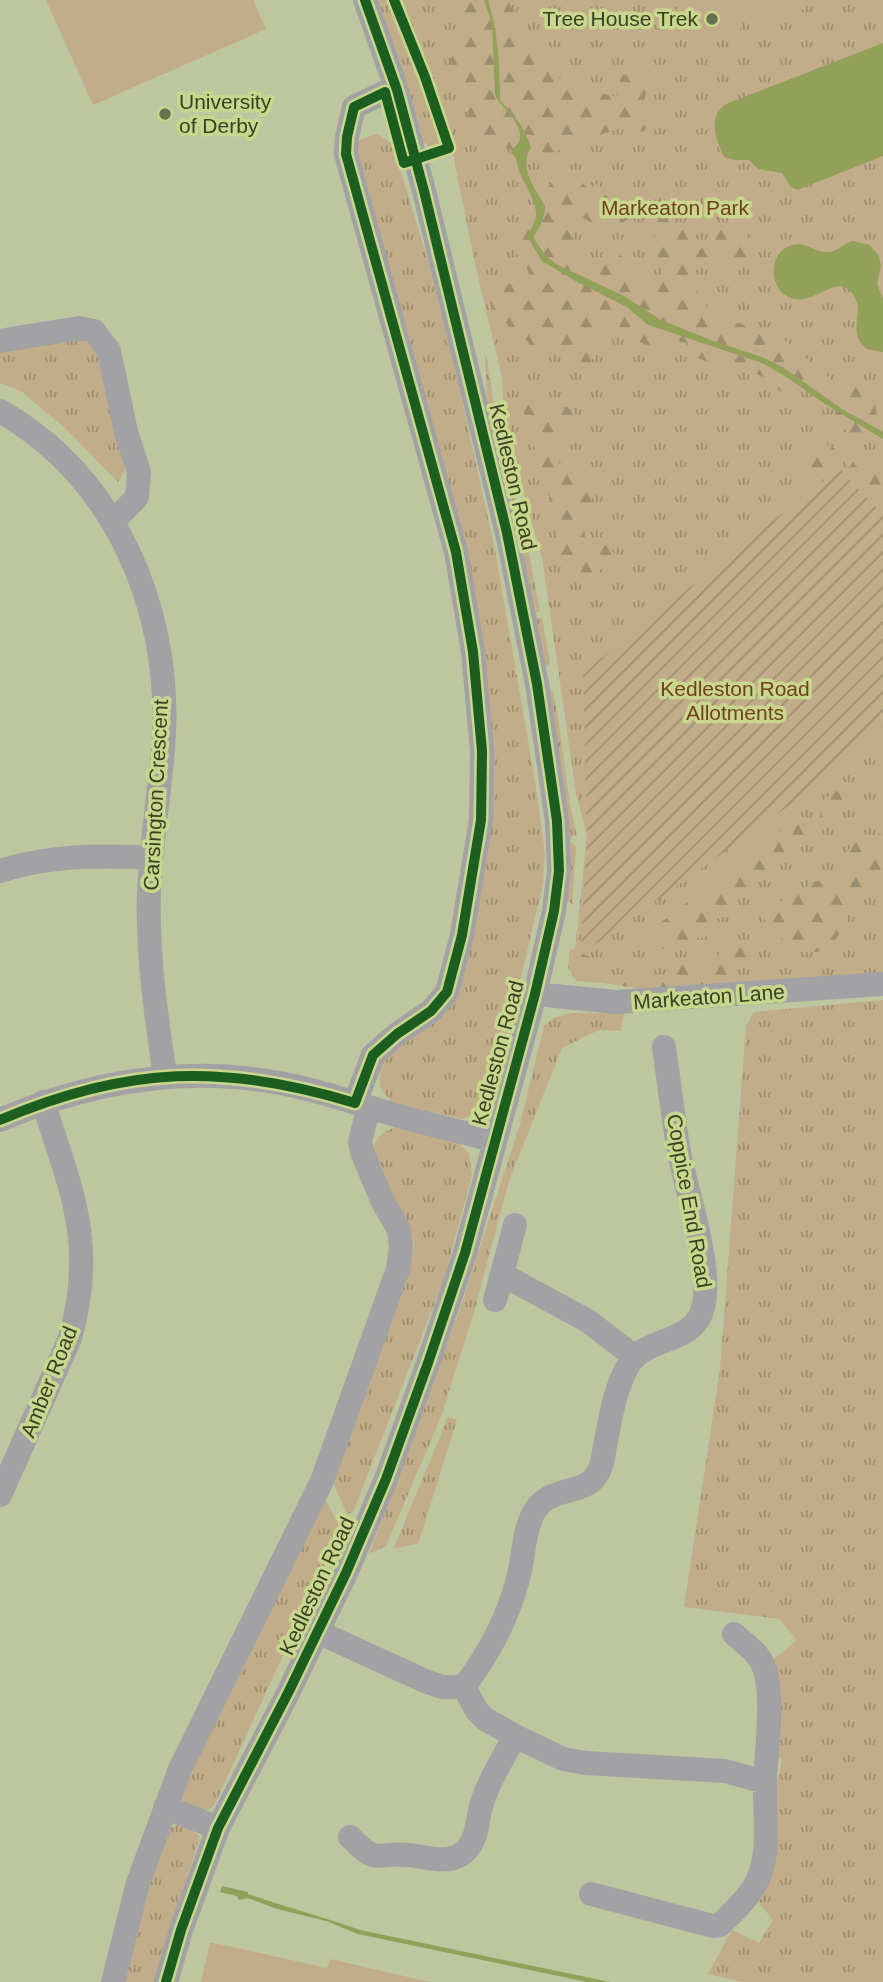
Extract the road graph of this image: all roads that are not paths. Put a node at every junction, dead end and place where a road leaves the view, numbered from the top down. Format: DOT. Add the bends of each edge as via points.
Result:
graph roads {
  1 [pos="365,0"];
  2 [pos="397,90"];
  3 [pos="0,341"];
  4 [pos="0,411"];
  5 [pos="114,521"];
  6 [pos="151,858"];
  7 [pos="0,870"];
  8 [pos="883,984"];
  9 [pos="535,994"];
  10 [pos="664,1047"];
  11 [pos="165,1076"];
  12 [pos="43,1102"];
  13 [pos="362,1105"];
  14 [pos="0,1120"];
  15 [pos="495,1141"];
  16 [pos="515,1225"];
  17 [pos="503,1275"];
  18 [pos="495,1300"];
  19 [pos="635,1357"];
  20 [pos="0,1495"];
  21 [pos="318,1632"];
  22 [pos="734,1634"];
  23 [pos="464,1688"];
  24 [pos="515,1736"];
  25 [pos="765,1782"];
  26 [pos="165,1807"];
  27 [pos="218,1828"];
  28 [pos="350,1837"];
  29 [pos="591,1894"];
  30 [pos="113,1982"];
  31 [pos="166,1982"];
  1 -- 2 [label="street, Kedleston Road"];
  2 -- 9 [label="street, Kedleston Road" via="502,509 537,684 557,821 559,871"];
  2 -- 13 [label="street, Kedleston Road" via="354,107 346,154 456,552 474,665 482,751 481,820 462,935 447,992 431,1011 373,1055"];
  3 -- 5 [label="street" via="79,328 94,331 109,351 139,472 137,496"];
  4 -- 5 [label="street, Carsington Crescent" via="63,460"];
  5 -- 6 [label="street, Carsington Crescent" via="144,591 161,674 164,733"];
  6 -- 7 [label="street" via="64,857"];
  6 -- 11 [label="street, Carsington Crescent" via="150,954"];
  8 -- 9 [label="street, Markeaton Lane" via="640,1002"];
  9 -- 15 [label="street, Kedleston Road"];
  10 -- 19 [label="street, Coppice End Road" via="680,1154 700,1239 705,1301 690,1328"];
  11 -- 12 [label="street"];
  11 -- 13 [label="street" via="260,1080"];
  12 -- 14 [label="street"];
  12 -- 20 [label="street, Amber Road" via="74,1197 81,1281 70,1338"];
  13 -- 15 [label="street"];
  13 -- 26 [label="street, Kedleston Road" via="362,1152 399,1230 398,1269 322,1481"];
  15 -- 21 [label="street, Kedleston Road" via="428,1363 386,1479"];
  16 -- 17 [label="street"];
  17 -- 18 [label="street"];
  17 -- 19 [label="street" via="589,1321"];
  19 -- 23 [label="street" via="619,1391 600,1469 591,1481 548,1496 538,1507 530,1521 507,1615"];
  21 -- 23 [label="street" via="425,1681"];
  21 -- 27 [label="street, Kedleston Road"];
  22 -- 25 [label="street" via="759,1656 765,1672 769,1726"];
  23 -- 24 [label="street" via="485,1719"];
  24 -- 25 [label="street" via="572,1761 725,1771"];
  24 -- 28 [label="street" via="482,1800 473,1838 455,1858 376,1857"];
  25 -- 29 [label="street" via="761,1871 754,1887 720,1925"];
  26 -- 27 [label="street"];
  26 -- 30 [label="street, Kedleston Road" via="138,1883"];
  27 -- 31 [label="street, Kedleston Road"];
}
